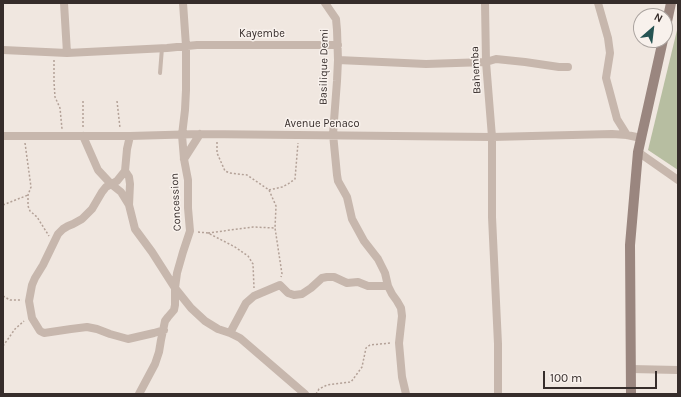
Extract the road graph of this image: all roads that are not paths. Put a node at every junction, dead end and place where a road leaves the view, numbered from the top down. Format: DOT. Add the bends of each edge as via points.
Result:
graph roads {
  1 [pos="64,3"];
  2 [pos="183,3"];
  3 [pos="325,3"];
  4 [pos="485,3"];
  5 [pos="598,3"];
  6 [pos="338,45"];
  7 [pos="186,46"];
  8 [pos="162,48"];
  9 [pos="661,48"];
  10 [pos="3,50"];
  11 [pos="67,53"];
  12 [pos="338,60"];
  13 [pos="486,62"];
  14 [pos="568,67"];
  15 [pos="160,73"];
  16 [pos="200,134"];
  17 [pos="332,134"];
  18 [pos="182,135"];
  19 [pos="627,135"];
  20 [pos="3,136"];
  21 [pos="83,136"];
  22 [pos="130,136"];
  23 [pos="492,136"];
  24 [pos="641,138"];
  25 [pos="638,152"];
  26 [pos="184,159"];
  27 [pos="125,171"];
  28 [pos="678,180"];
  29 [pos="111,184"];
  30 [pos="129,205"];
  31 [pos="388,286"];
  32 [pos="175,288"];
  33 [pos="164,330"];
  34 [pos="230,333"];
  35 [pos="631,369"];
  36 [pos="678,370"];
  37 [pos="139,394"];
  38 [pos="305,394"];
  39 [pos="406,394"];
  40 [pos="498,394"];
  41 [pos="631,394"];
  1 -- 11 [label="street"];
  2 -- 7 [label="street, Concession"];
  3 -- 6 [label="street, Basilique Demi" via="336,19"];
  4 -- 13 [label="street, Bahemba"];
  5 -- 19 [label="street" via="610,53 606,78 608,90 617,119"];
  6 -- 7 [label="street, Kayembe"];
  6 -- 12 [label="street, Basilique Demi"];
  7 -- 8 [label="street, Kayembe"];
  7 -- 18 [label="street, Concession"];
  8 -- 11 [label="street, Kayembe"];
  8 -- 15 [label="lane"];
  9 -- 24 [label="main road"];
  10 -- 11 [label="street, Kayembe"];
  12 -- 13 [label="street" via="426,64"];
  12 -- 17 [label="street, Basilique Demi"];
  13 -- 14 [label="street" via="496,59"];
  13 -- 23 [label="street, Bahemba"];
  16 -- 17 [label="street, Avenue Penaco"];
  16 -- 18 [label="street, Avenue Penaco"];
  16 -- 26 [label="street"];
  17 -- 23 [label="street, Avenue Penaco"];
  17 -- 31 [label="street, Basilique Demi" via="336,175 347,197 352,219 385,272"];
  18 -- 22 [label="street, Avenue Penaco"];
  18 -- 26 [label="street, Concession"];
  19 -- 23 [label="street, Avenue Penaco"];
  19 -- 24 [label="street, Avenue Penaco"];
  20 -- 21 [label="street, Avenue Penaco"];
  21 -- 22 [label="street, Avenue Penaco"];
  21 -- 29 [label="street" via="98,170"];
  22 -- 27 [label="street"];
  23 -- 40 [label="street, Bahemba"];
  24 -- 25 [label="main road"];
  25 -- 28 [label="street"];
  25 -- 35 [label="main road" via="630,245"];
  26 -- 32 [label="street, Concession" via="188,180 190,231"];
  27 -- 29 [label="street"];
  27 -- 30 [label="street" via="130,184"];
  29 -- 30 [label="street"];
  29 -- 33 [label="street" via="102,192 87,215 58,234 32,285 32,318 44,333 87,327 128,339"];
  30 -- 32 [label="street" via="135,229"];
  31 -- 34 [label="street" via="347,283 334,277 327,277 302,294 291,295 280,285 254,296 246,303"];
  31 -- 39 [label="street, Basilique Demi" via="401,308 399,343"];
  32 -- 33 [label="street, Concession" via="174,310 165,321"];
  32 -- 34 [label="street" via="205,321"];
  33 -- 37 [label="street, Concession" via="155,364"];
  34 -- 38 [label="street" via="240,338"];
  35 -- 36 [label="street"];
  35 -- 41 [label="main road"];
}
